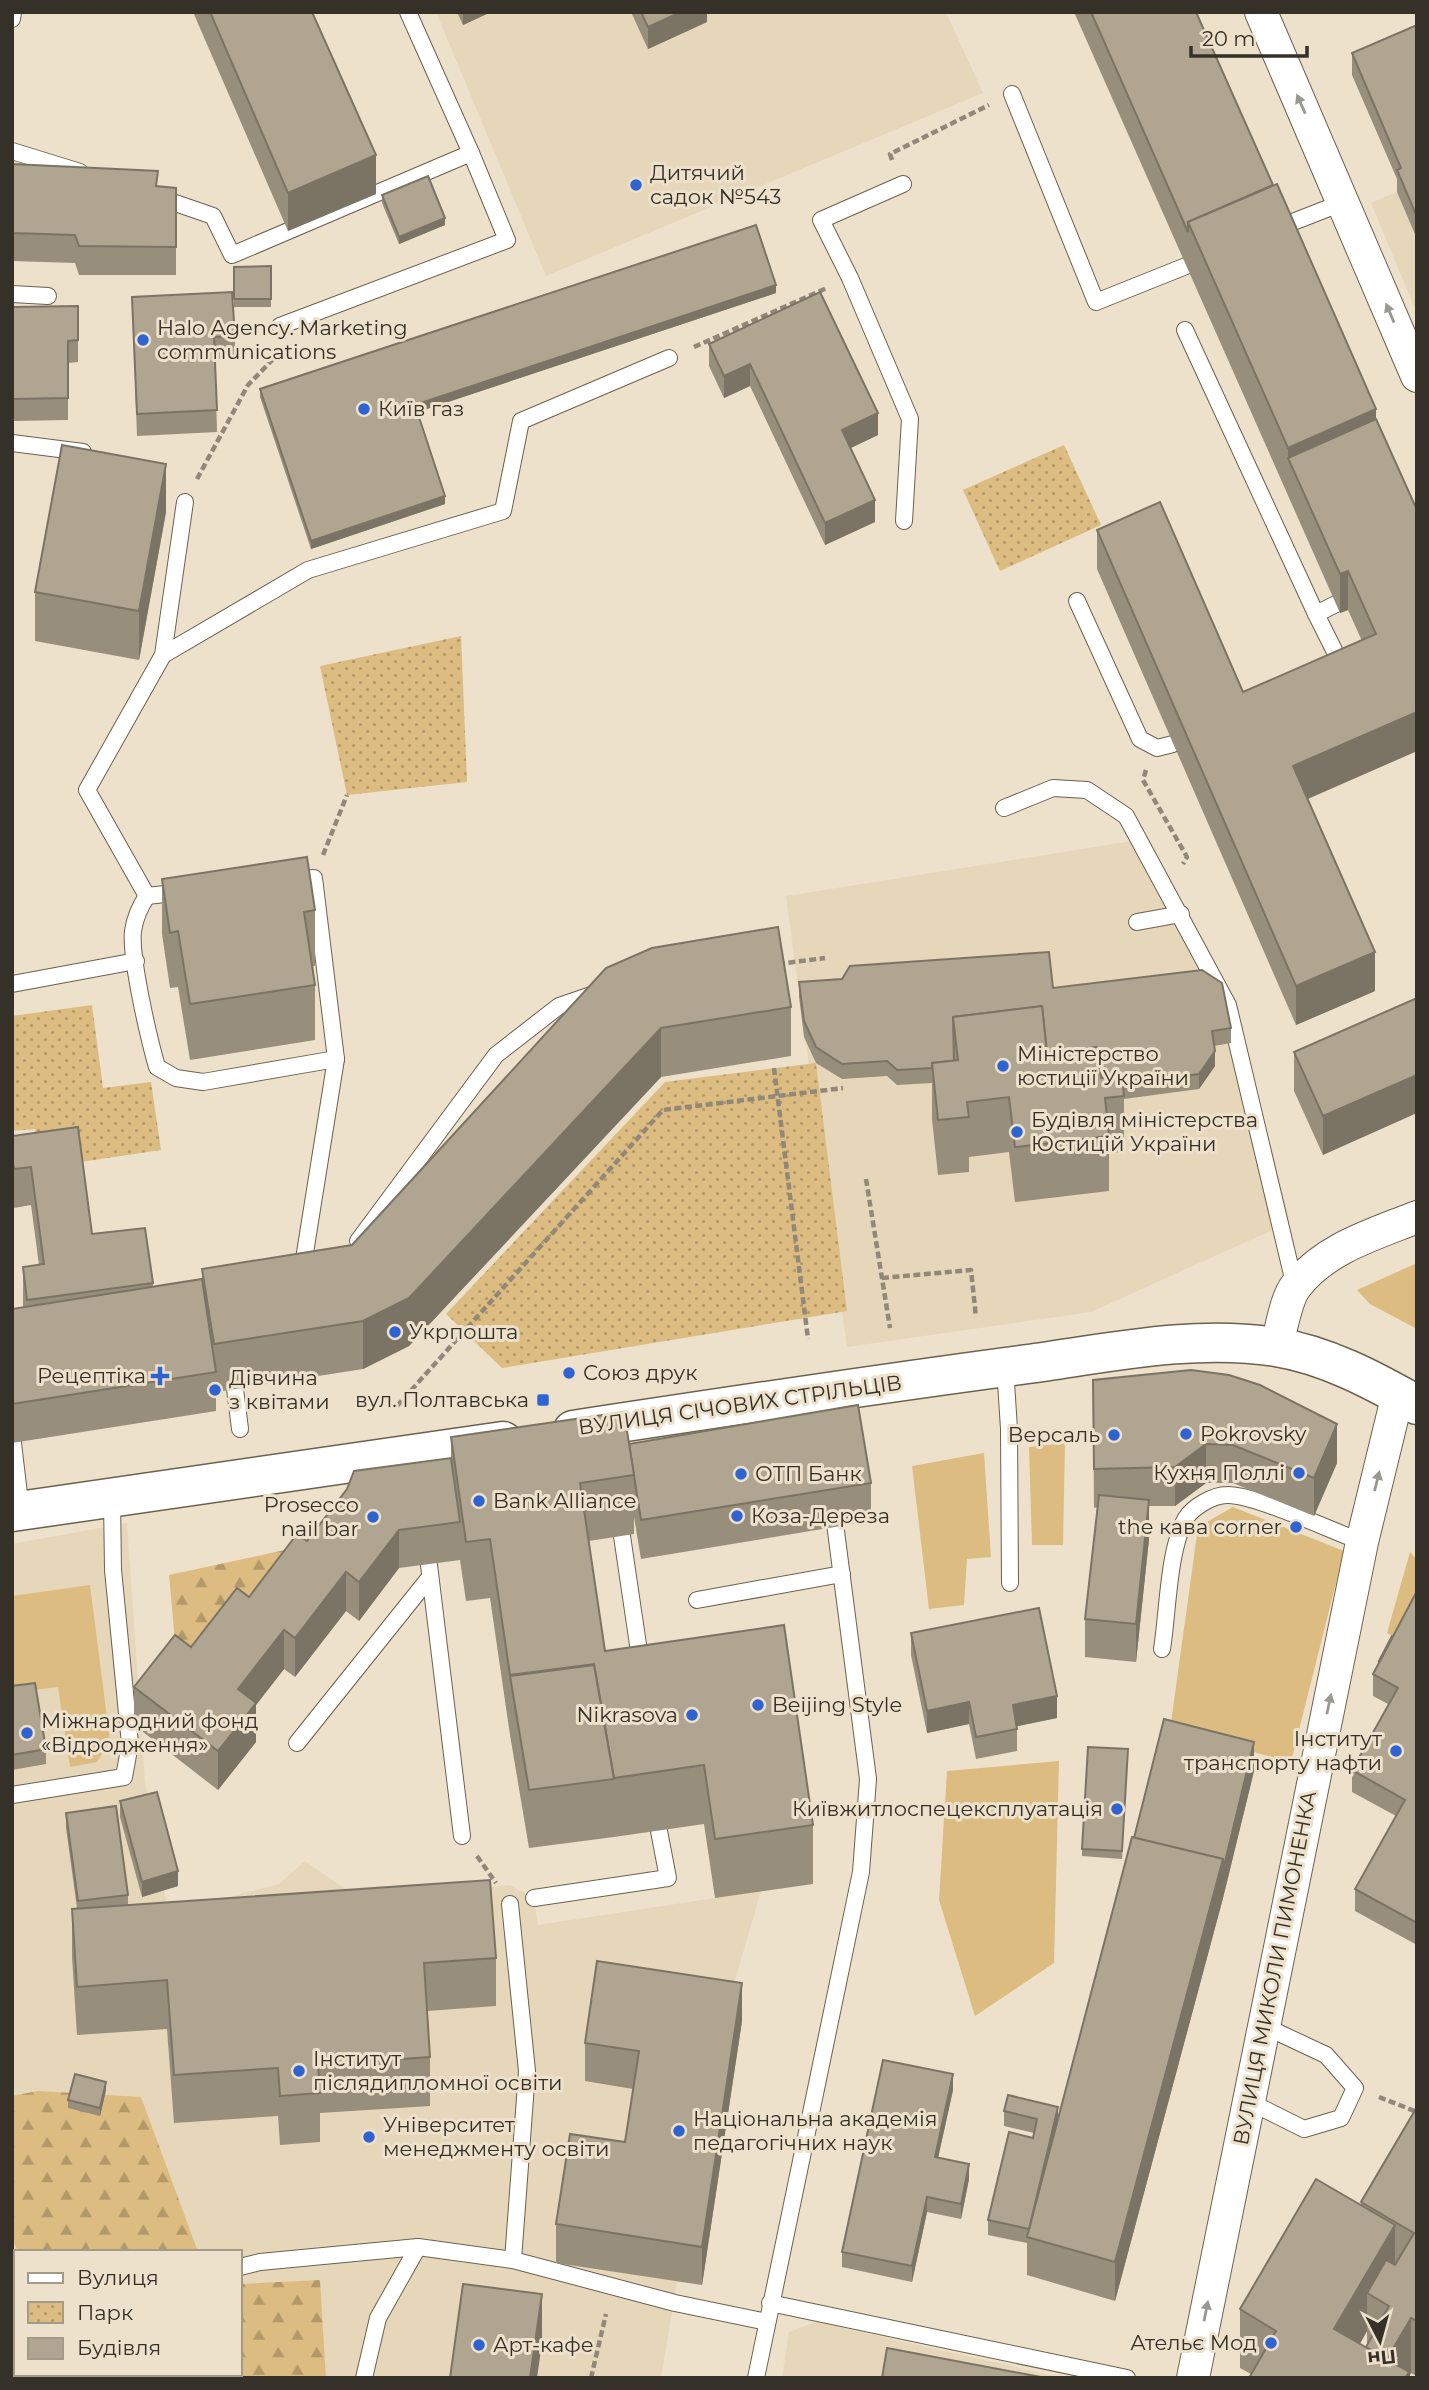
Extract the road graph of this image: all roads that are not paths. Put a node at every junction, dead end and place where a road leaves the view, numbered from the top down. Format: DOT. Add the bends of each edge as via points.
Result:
graph roads {
  1 [pos="13,12"];
  2 [pos="408,12"];
  3 [pos="1261,12"];
  4 [pos="12,19"];
  5 [pos="1012,94"];
  6 [pos="12,151"];
  7 [pos="471,153"];
  8 [pos="91,175"];
  9 [pos="903,184"];
  10 [pos="141,191"];
  11 [pos="1344,202"];
  12 [pos="1275,229"];
  13 [pos="1186,265"];
  14 [pos="12,294"];
  15 [pos="48,296"];
  16 [pos="280,326"];
  17 [pos="1185,330"];
  18 [pos="669,358"];
  19 [pos="1417,376"];
  20 [pos="12,443"];
  21 [pos="101,455"];
  22 [pos="185,502"];
  23 [pos="904,521"];
  24 [pos="1077,601"];
  25 [pos="1336,604"];
  26 [pos="1317,614"];
  27 [pos="163,655"];
  28 [pos="1319,678"];
  29 [pos="1173,744"];
  30 [pos="1004,808"];
  31 [pos="272,883"];
  32 [pos="202,890"];
  33 [pos="147,896"];
  34 [pos="1181,915"];
  35 [pos="1137,922"];
  36 [pos="136,961"];
  37 [pos="12,984"];
  38 [pos="613,988"];
  39 [pos="336,1059"];
  40 [pos="1417,1217"];
  41 [pos="340,1251"];
  42 [pos="304,1258"];
  43 [pos="1295,1287"];
  44 [pos="1276,1347"];
  45 [pos="1005,1367"];
  46 [pos="235,1389"];
  47 [pos="1407,1400"];
  48 [pos="240,1429"];
  49 [pos="13,1443"];
  50 [pos="830,1488"];
  51 [pos="112,1498"];
  52 [pos="17,1511"];
  53 [pos="622,1536"];
  54 [pos="1362,1542"];
  55 [pos="842,1574"];
  56 [pos="1010,1583"];
  57 [pos="697,1600"];
  58 [pos="1162,1649"];
  59 [pos="643,1678"];
  60 [pos="297,1743"];
  61 [pos="12,1795"];
  62 [pos="659,1831"];
  63 [pos="462,1836"];
  64 [pos="534,1898"];
  65 [pos="510,1904"];
  66 [pos="1262,2025"];
  67 [pos="1248,2101"];
  68 [pos="418,2247"];
  69 [pos="513,2260"];
  70 [pos="242,2266"];
  71 [pos="770,2303"];
  72 [pos="766,2322"];
  73 [pos="12,2373"];
  74 [pos="15,2378"];
  75 [pos="364,2378"];
  76 [pos="756,2378"];
  77 [pos="1127,2378"];
  78 [pos="1193,2378"];
  1 -- 4 [label="lane"];
  2 -- 7 [label="lane"];
  11 -- 3 [label="street, one-way"];
  5 -- 13 [label="lane" via="1096,302"];
  6 -- 8 [label="lane"];
  7 -- 10 [label="lane" via="232,256 213,216"];
  7 -- 16 [label="lane" via="507,240"];
  9 -- 23 [label="lane" via="821,220 910,419"];
  11 -- 12 [label="lane"];
  19 -- 11 [label="street, one-way"];
  14 -- 15 [label="lane"];
  17 -- 26 [label="lane"];
  18 -- 27 [label="lane" via="521,421 503,511 308,570"];
  20 -- 21 [label="lane"];
  22 -- 27 [label="lane"];
  24 -- 29 [label="lane" via="1140,739 1157,748"];
  25 -- 26 [label="lane"];
  26 -- 28 [label="lane" via="1337,656 1331,673"];
  27 -- 33 [label="lane" via="87,790"];
  30 -- 34 [label="lane" via="1053,788 1087,790 1126,816"];
  31 -- 39 [label="lane" via="314,878"];
  32 -- 33 [label="lane"];
  33 -- 36 [label="lane" via="136,912"];
  34 -- 35 [label="lane"];
  34 -- 43 [label="lane" via="1228,1005"];
  36 -- 37 [label="lane"];
  36 -- 39 [label="lane" via="157,1067 176,1079 203,1082"];
  38 -- 41 [label="lane" via="559,1006 496,1055 352,1249"];
  39 -- 42 [label="lane"];
  40 -- 43 [label="street" via="1351,1243"];
  43 -- 44 [label="street"];
  44 -- 45 [label="main road, ВУЛИЦЯ СІЧОВИХ СТРІЛЬЦІВ" via="1217,1343"];
  44 -- 47 [label="main road, ВУЛИЦЯ СІЧОВИХ СТРІЛЬЦІВ" via="1369,1378"];
  45 -- 51 [label="main road, ВУЛИЦЯ СІЧОВИХ СТРІЛЬЦІВ" via="418,1460"];
  45 -- 56 [label="lane"];
  46 -- 48 [label="lane"];
  54 -- 47 [label="street, ВУЛИЦЯ МИКОЛИ ПИМОНЕНКА, one-way"];
  49 -- 52 [label="lane"];
  50 -- 55 [label="lane"];
  51 -- 52 [label="main road, ВУЛИЦЯ СІЧОВИХ СТРІЛЬЦІВ"];
  51 -- 61 [label="lane" via="113,1570 130,1744 124,1777"];
  53 -- 59 [label="lane"];
  54 -- 58 [label="lane" via="1247,1499 1226,1494 1208,1500 1187,1517 1177,1547"];
  66 -- 54 [label="street, ВУЛИЦЯ МИКОЛИ ПИМОНЕНКА, one-way"];
  55 -- 57 [label="lane"];
  55 -- 71 [label="lane" via="868,1779 861,1872"];
  60 -- 63 [label="lane" via="429,1571"];
  62 -- 64 [label="lane" via="668,1878"];
  65 -- 69 [label="lane" via="527,2071"];
  66 -- 67 [label="street, ВУЛИЦЯ МИКОЛИ ПИМОНЕНКА"];
  66 -- 67 [label="lane" via="1326,2056 1355,2088 1341,2118 1304,2129"];
  78 -- 67 [label="street, ВУЛИЦЯ МИКОЛИ ПИМОНЕНКА, one-way"];
  68 -- 69 [label="lane"];
  68 -- 70 [label="lane"];
  68 -- 75 [label="lane" via="377,2318"];
  69 -- 72 [label="lane"];
  71 -- 72 [label="lane"];
  71 -- 77 [label="lane"];
  72 -- 76 [label="lane"];
  73 -- 74 [label="lane"];
}
